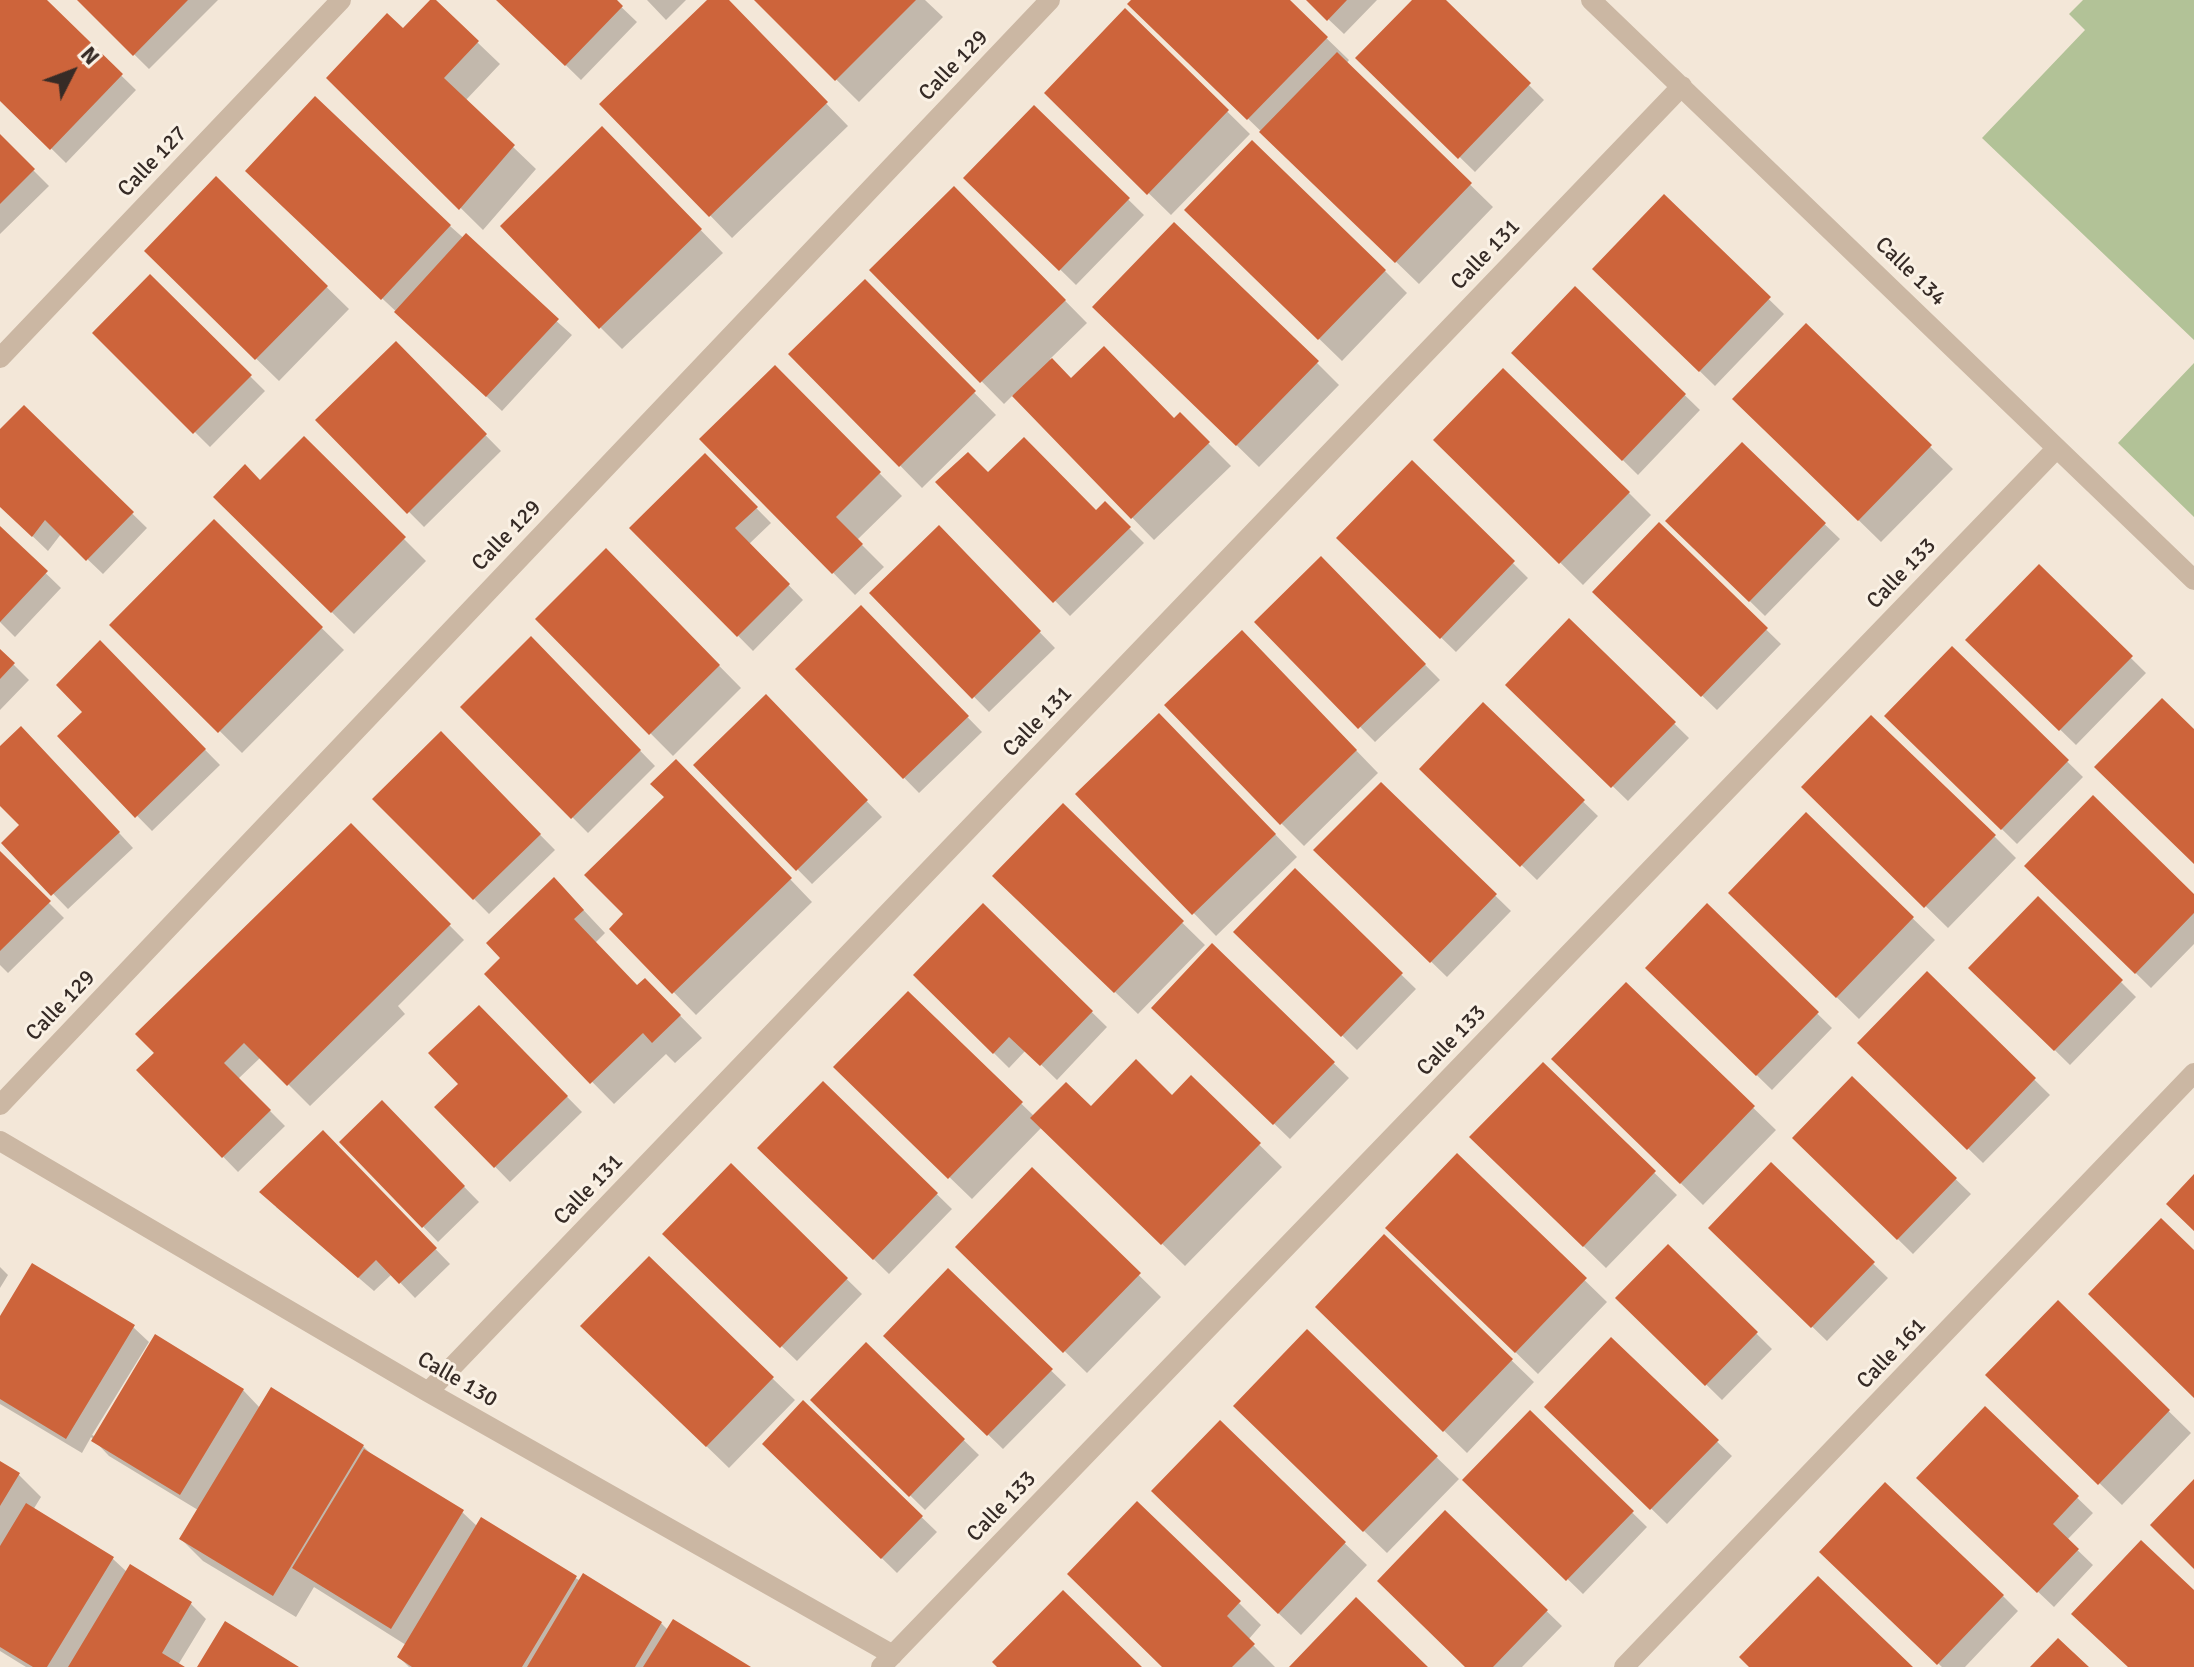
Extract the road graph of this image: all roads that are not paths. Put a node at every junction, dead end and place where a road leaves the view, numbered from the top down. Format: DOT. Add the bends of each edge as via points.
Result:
graph roads {
  1 [pos="341,0"];
  2 [pos="1050,0"];
  3 [pos="1591,0"];
  4 [pos="1682,86"];
  5 [pos="0,358"];
  6 [pos="2057,448"];
  7 [pos="2194,580"];
  8 [pos="2194,1073"];
  9 [pos="0,1105"];
  10 [pos="0,1141"];
  11 [pos="428,1392"];
  12 [pos="887,1661"];
  13 [pos="1624,1667"];
  1 -- 5 [label="street, Calle 127"];
  2 -- 9 [label="street, Calle 129"];
  3 -- 4 [label="street, Calle 134"];
  4 -- 6 [label="street, Calle 134"];
  4 -- 11 [label="street, Calle 131"];
  6 -- 7 [label="street, Calle 134"];
  6 -- 12 [label="street, Calle 133"];
  8 -- 13 [label="street, Calle 161"];
  10 -- 11 [label="street, Calle 130"];
  11 -- 12 [label="street, Calle 130"];
}
